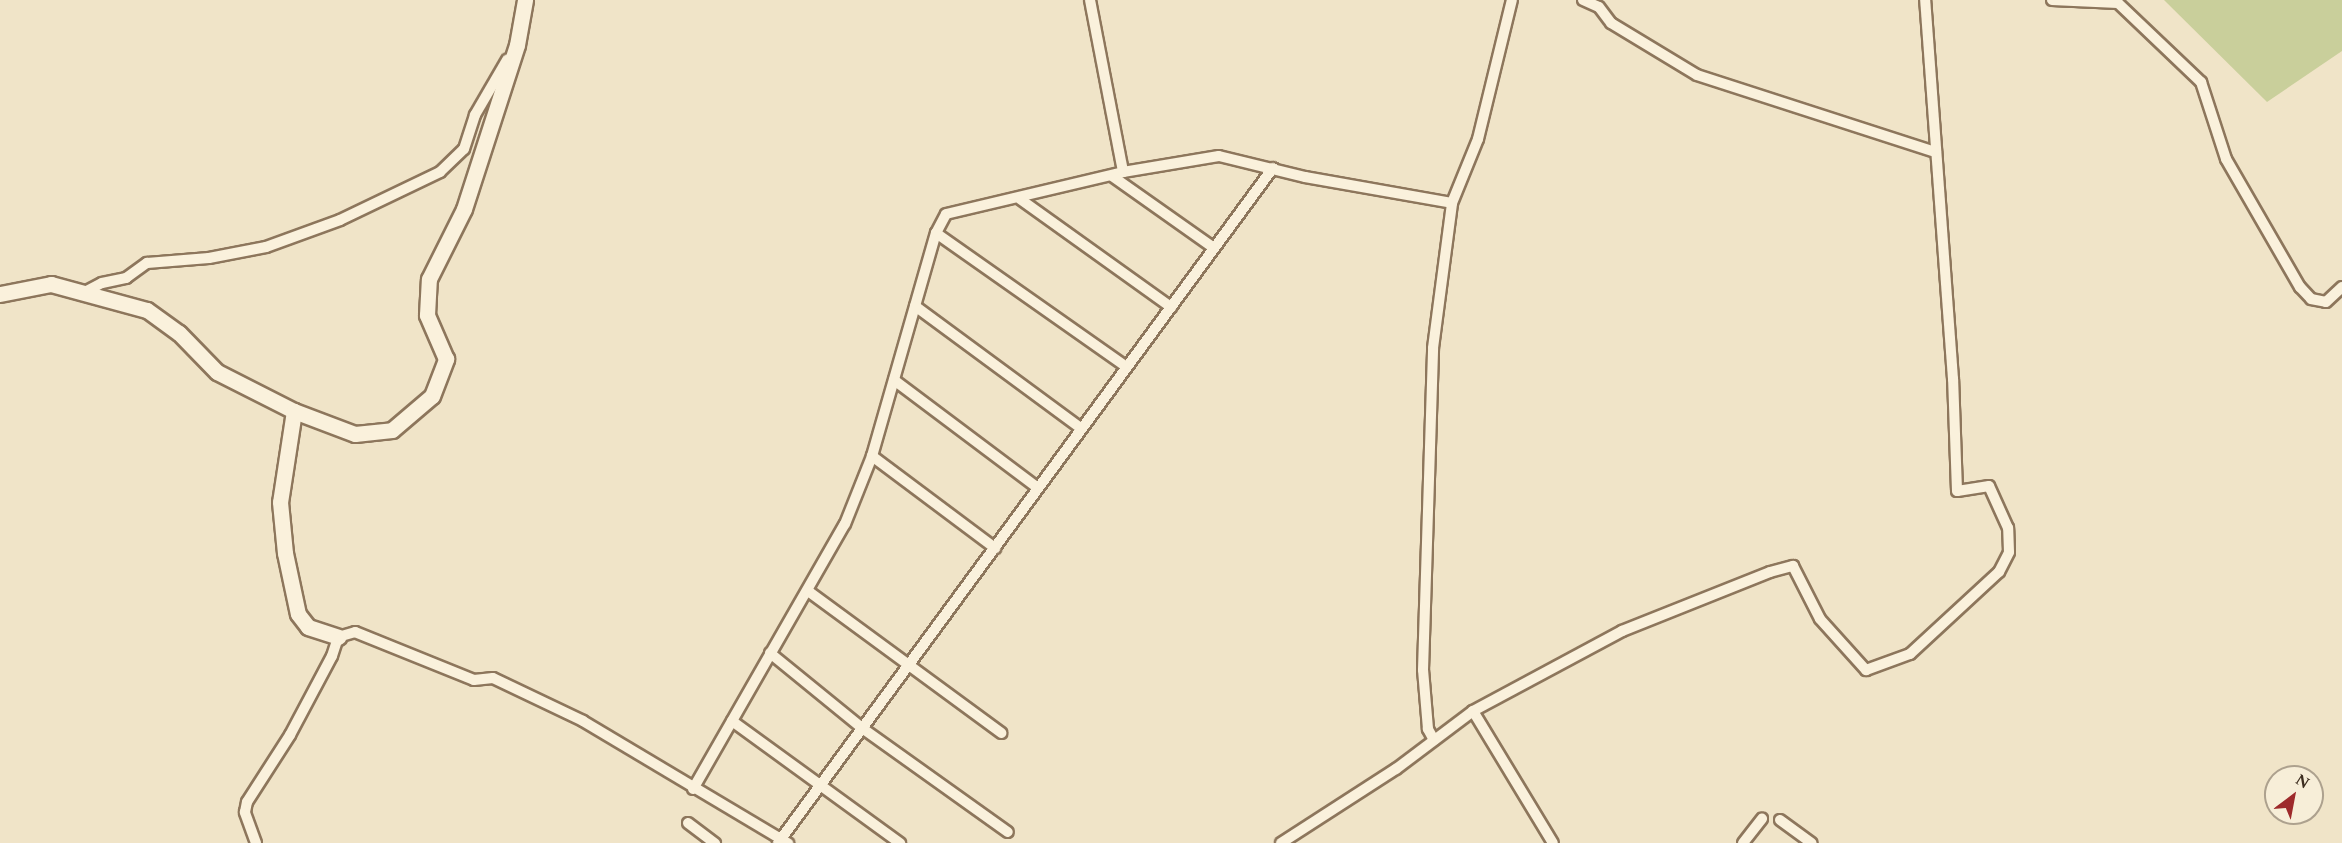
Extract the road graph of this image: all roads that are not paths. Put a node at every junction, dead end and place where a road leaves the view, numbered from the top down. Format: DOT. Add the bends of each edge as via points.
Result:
graph roads {
  1 [pos="525,0"];
  2 [pos="1090,0"];
  3 [pos="1512,0"];
  4 [pos="1583,0"];
  5 [pos="1925,0"];
  6 [pos="2052,0"];
  7 [pos="517,45"];
  8 [pos="1936,152"];
  9 [pos="1273,168"];
  10 [pos="1118,174"];
  11 [pos="1020,199"];
  12 [pos="1452,202"];
  13 [pos="936,233"];
  14 [pos="1214,248"];
  15 [pos="2342,287"];
  16 [pos="83,293"];
  17 [pos="0,294"];
  18 [pos="915,306"];
  19 [pos="1171,307"];
  20 [pos="1127,367"];
  21 [pos="894,380"];
  22 [pos="294,411"];
  23 [pos="1082,429"];
  24 [pos="872,456"];
  25 [pos="1038,488"];
  26 [pos="994,548"];
  27 [pos="808,591"];
  28 [pos="338,637"];
  29 [pos="770,653"];
  30 [pos="909,664"];
  31 [pos="1473,711"];
  32 [pos="732,721"];
  33 [pos="862,728"];
  34 [pos="1000,733"];
  35 [pos="1434,740"];
  36 [pos="821,784"];
  37 [pos="693,789"];
  38 [pos="1762,819"];
  39 [pos="1780,820"];
  40 [pos="688,823"];
  41 [pos="1008,832"];
  42 [pos="782,842"];
  43 [pos="256,843"];
  44 [pos="715,843"];
  45 [pos="900,843"];
  46 [pos="1281,843"];
  47 [pos="1554,843"];
  48 [pos="1743,843"];
  49 [pos="1812,843"];
  1 -- 7 [label="street"];
  2 -- 10 [label="street"];
  3 -- 12 [label="street" via="1478,139"];
  4 -- 8 [label="street" via="1599,7 1611,23 1697,75"];
  5 -- 8 [label="street"];
  6 -- 15 [label="street" via="2118,3 2201,82 2226,159 2300,286 2311,298 2326,302"];
  7 -- 16 [label="street" via="476,115 464,149 440,172 340,220 266,247 209,258 147,263 126,278 102,283"];
  7 -- 22 [label="street" via="464,209 429,279 427,315 446,359 432,396 392,430 355,434"];
  8 -- 31 [label="street" via="1957,491 1989,486 2008,528 2009,552 1999,572 1910,654 1866,670 1820,619 1793,566 1622,631"];
  9 -- 10 [label="street" via="1219,156"];
  9 -- 12 [label="street"];
  9 -- 14 [label="street"];
  10 -- 11 [label="street"];
  10 -- 14 [label="street"];
  11 -- 13 [label="street" via="954,210 946,214"];
  11 -- 19 [label="street"];
  12 -- 35 [label="street" via="1433,348 1423,670 1428,729"];
  13 -- 18 [label="street"];
  13 -- 20 [label="street"];
  14 -- 19 [label="street"];
  16 -- 17 [label="street" via="51,284"];
  16 -- 22 [label="street" via="147,310 179,333 217,372"];
  18 -- 21 [label="street"];
  18 -- 23 [label="street"];
  19 -- 20 [label="street"];
  20 -- 23 [label="street"];
  21 -- 24 [label="street"];
  21 -- 25 [label="street"];
  22 -- 28 [label="street" via="280,502 285,553 298,614 308,627"];
  23 -- 25 [label="street"];
  24 -- 26 [label="street"];
  24 -- 27 [label="street" via="845,524"];
  25 -- 26 [label="street"];
  26 -- 30 [label="street"];
  27 -- 29 [label="street"];
  27 -- 30 [label="street"];
  28 -- 37 [label="street" via="355,632 474,680 493,678 583,721"];
  28 -- 43 [label="street" via="290,735 247,802 245,812"];
  29 -- 32 [label="street"];
  29 -- 33 [label="street"];
  30 -- 33 [label="street"];
  30 -- 34 [label="street"];
  31 -- 35 [label="street"];
  31 -- 47 [label="street"];
  32 -- 36 [label="street"];
  32 -- 37 [label="street"];
  33 -- 36 [label="street"];
  33 -- 41 [label="street"];
  35 -- 46 [label="street"];
  36 -- 42 [label="street"];
  36 -- 45 [label="street"];
  37 -- 42 [label="street"];
  38 -- 48 [label="street"];
  39 -- 49 [label="street"];
  40 -- 44 [label="street"];
}
